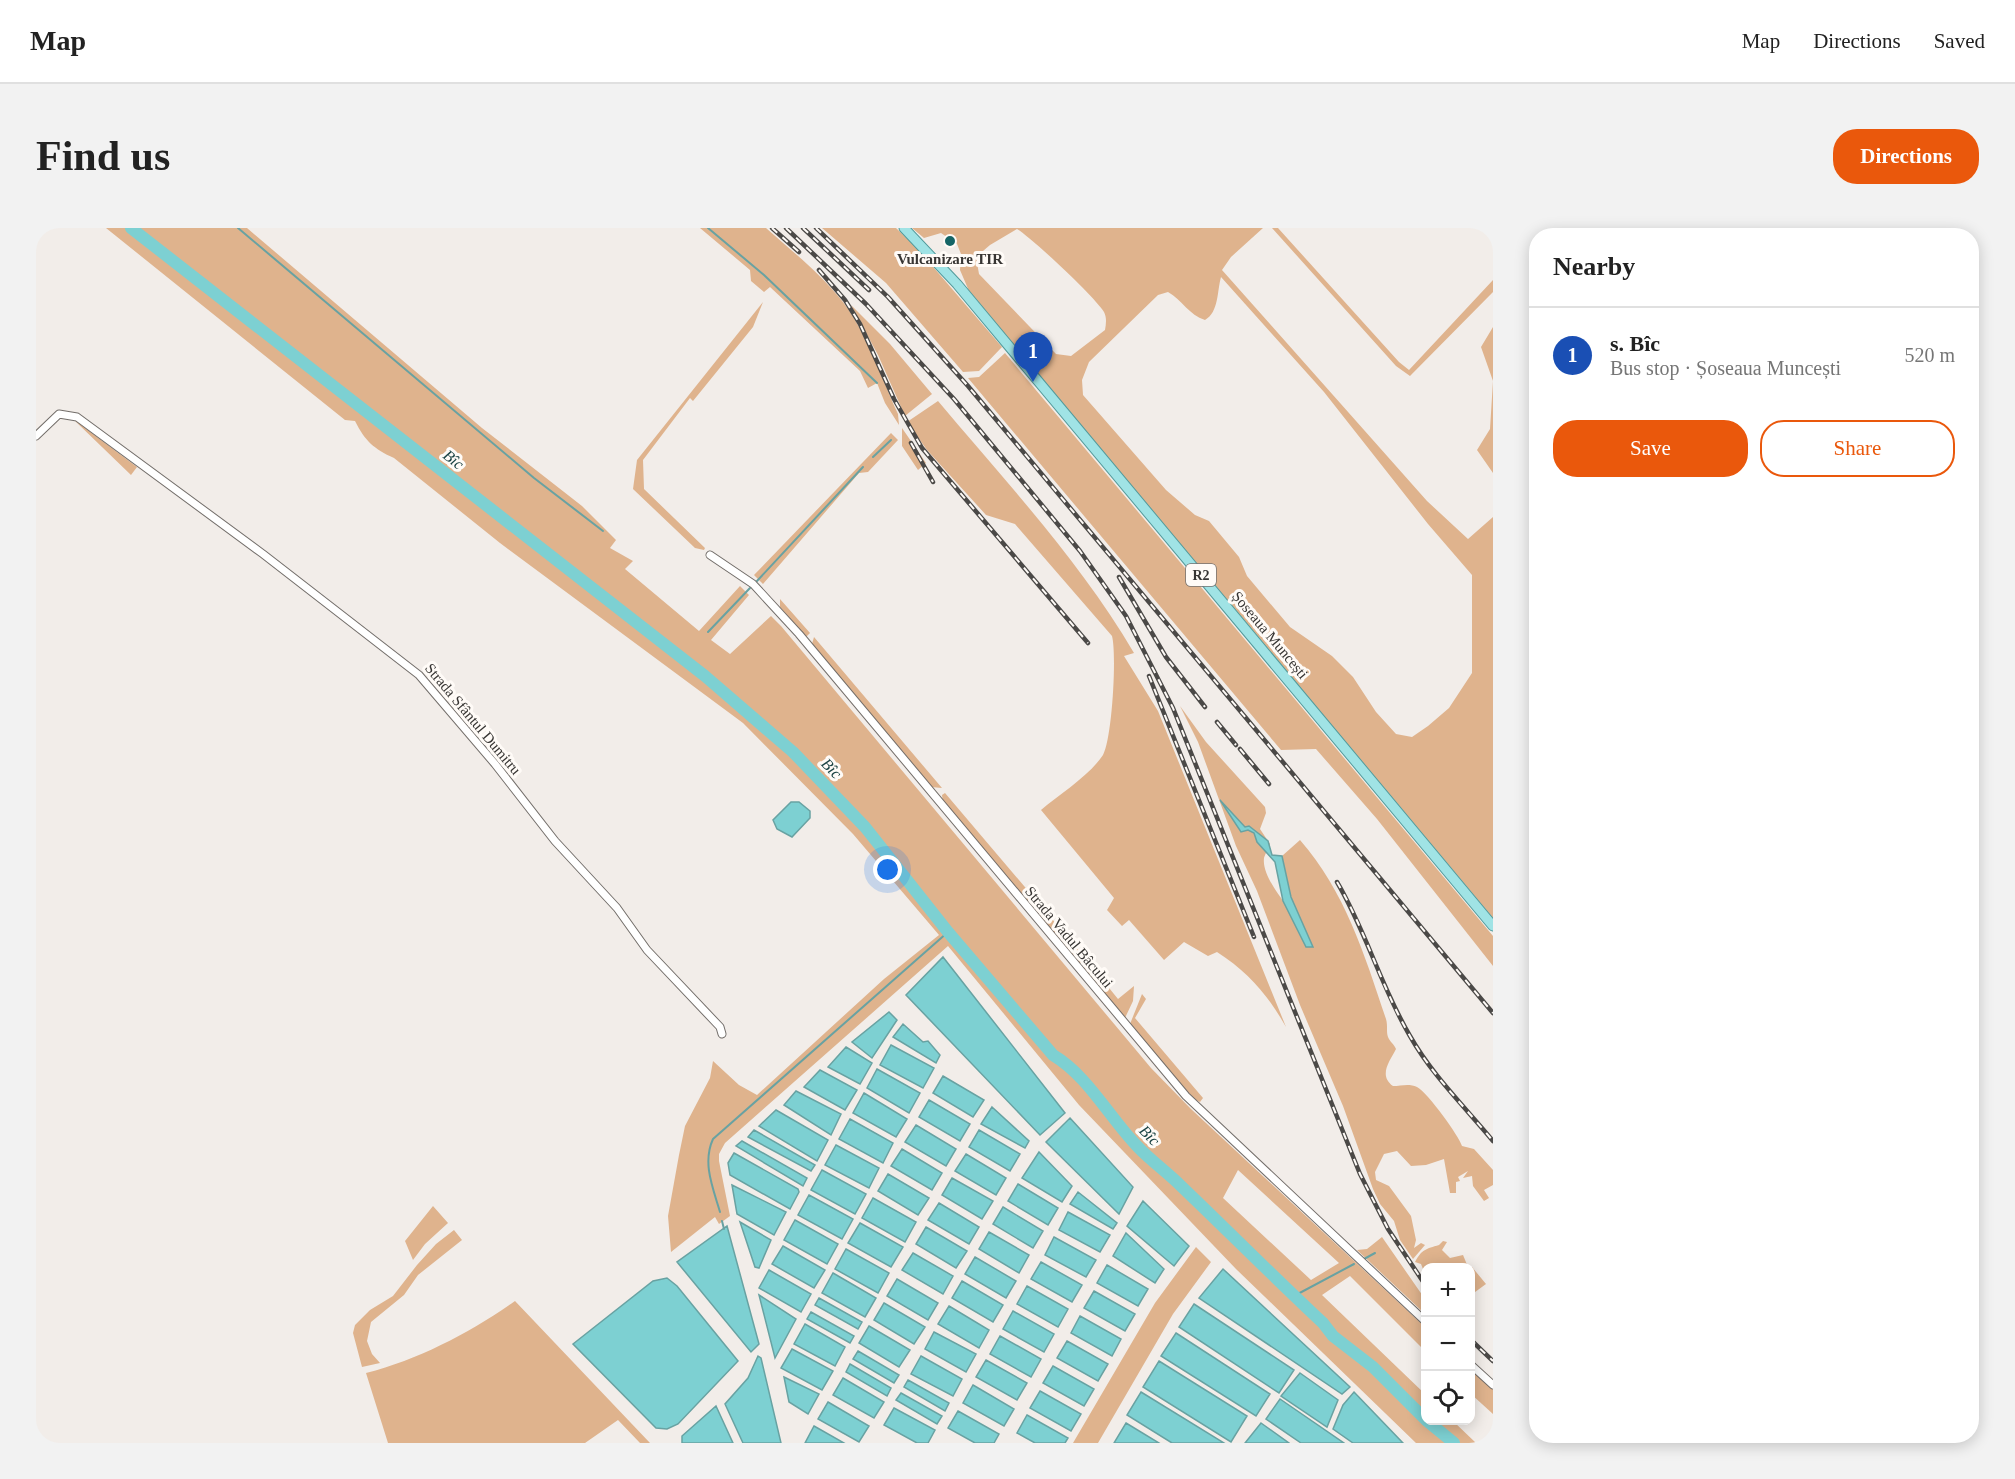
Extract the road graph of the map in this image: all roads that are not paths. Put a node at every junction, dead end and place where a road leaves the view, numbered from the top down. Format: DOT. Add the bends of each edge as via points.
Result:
graph roads {
  1 [pos="904,228"];
  2 [pos="36,436"];
  3 [pos="710,555"];
  4 [pos="1493,926"];
  5 [pos="722,1035"];
  6 [pos="1421,1318"];
  7 [pos="1475,1368"];
  8 [pos="1493,1384"];
  1 -- 4 [label="main road, Șoseaua Muncești / R2" via="957,284"];
  2 -- 5 [label="street, Strada Sfântul Dumitru" via="59,414 77,417 409,666 495,764 555,841 617,908 647,950 720,1027"];
  3 -- 6 [label="street, Strada Vadul Bâcului" via="753,584 799,634 1186,1096"];
  7 -- 8 [label="street"];
}
